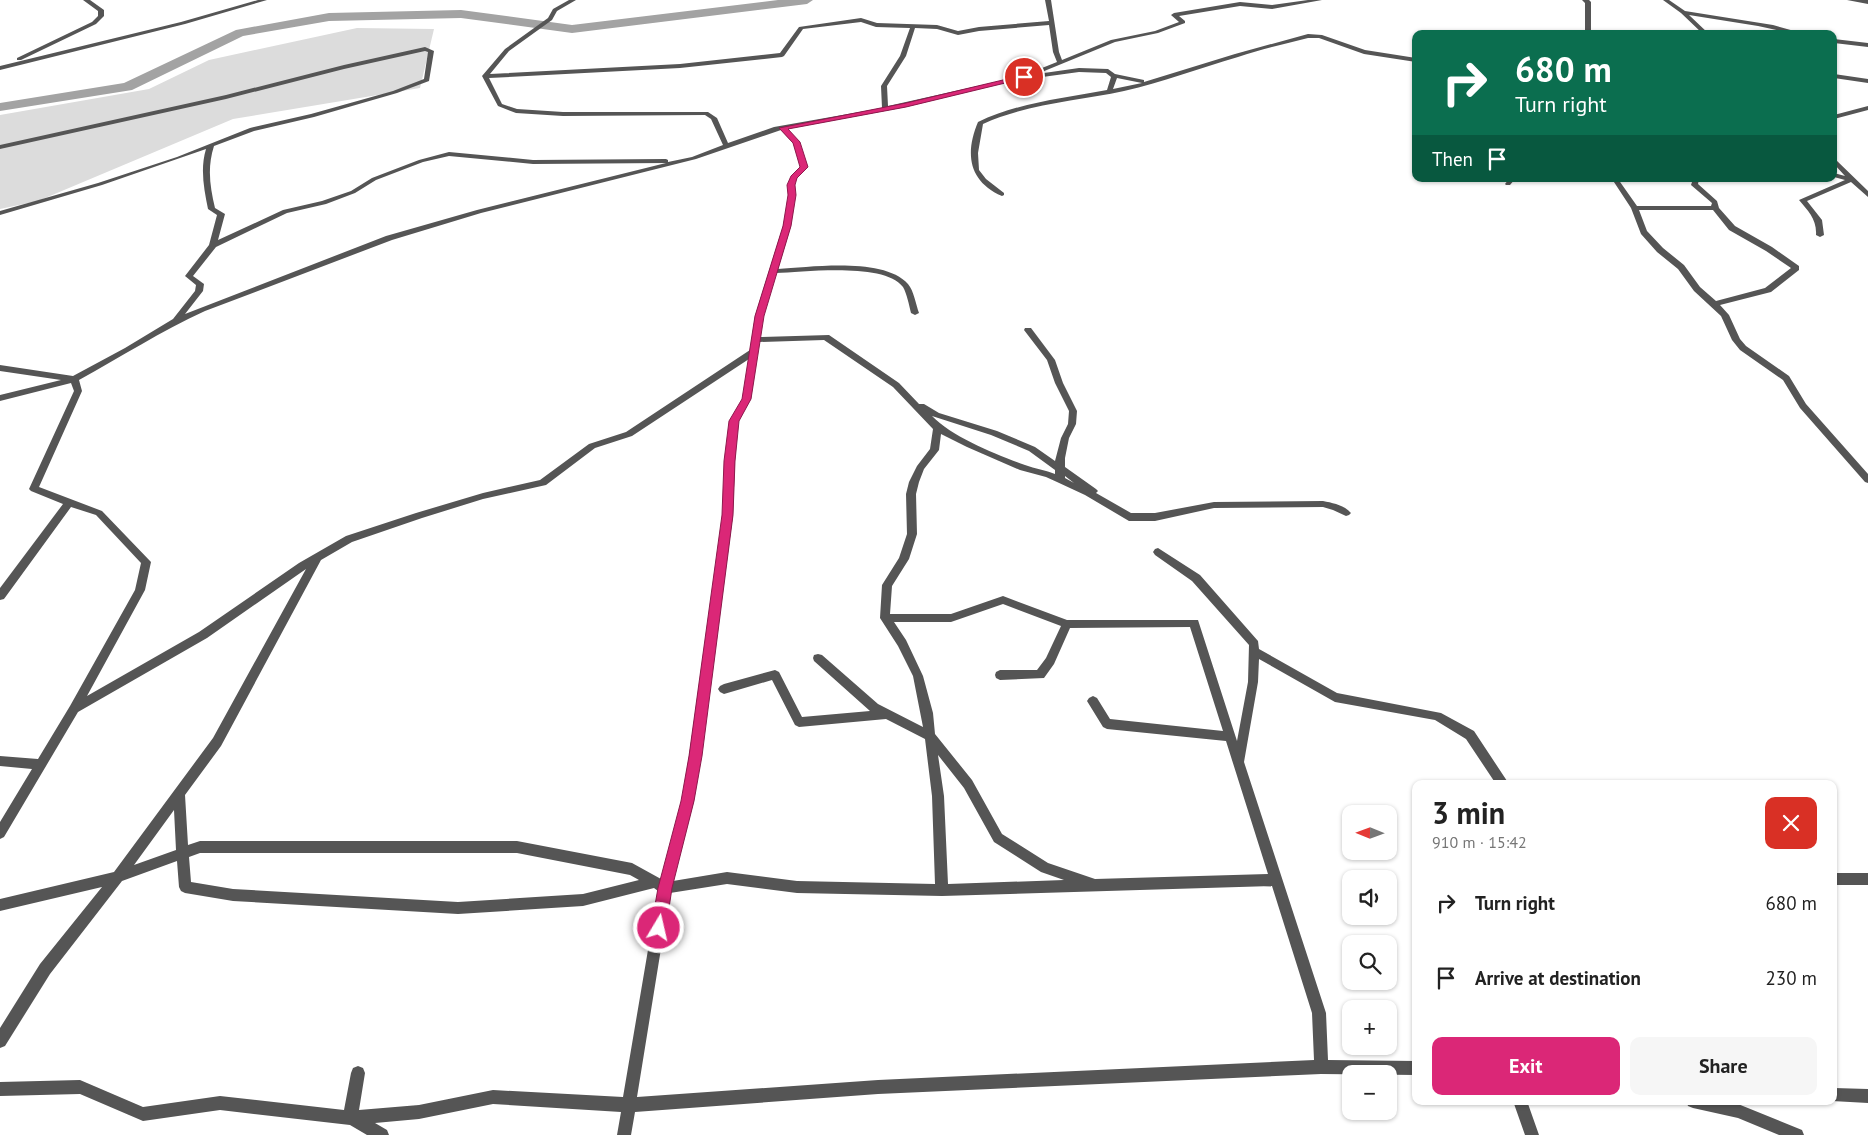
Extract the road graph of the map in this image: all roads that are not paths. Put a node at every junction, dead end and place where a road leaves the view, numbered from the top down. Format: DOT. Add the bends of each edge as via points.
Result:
graph roads {
  1 [pos="86,0"];
  2 [pos="264,0"];
  3 [pos="574,0"];
  4 [pos="1048,0"];
  5 [pos="1319,0"];
  6 [pos="1584,0"];
  7 [pos="1666,0"];
  8 [pos="1850,0"];
  9 [pos="1868,2"];
  10 [pos="1683,12"];
  11 [pos="1050,23"];
  12 [pos="913,27"];
  13 [pos="1588,30"];
  14 [pos="1702,30"];
  15 [pos="1788,30"];
  16 [pos="1837,42"];
  17 [pos="1868,45"];
  18 [pos="1412,59"];
  19 [pos="1060,62"];
  20 [pos="0,68"];
  21 [pos="485,76"];
  22 [pos="1114,76"];
  23 [pos="1837,76"];
  24 [pos="1024,77"];
  25 [pos="1167,78"];
  26 [pos="1868,81"];
  27 [pos="1109,92"];
  28 [pos="1868,108"];
  29 [pos="885,110"];
  30 [pos="1837,116"];
  31 [pos="783,128"];
  32 [pos="211,145"];
  33 [pos="726,146"];
  34 [pos="0,147"];
  35 [pos="694,158"];
  36 [pos="1837,163"];
  37 [pos="1837,176"];
  38 [pos="1852,179"];
  39 [pos="1617,182"];
  40 [pos="1695,182"];
  41 [pos="1002,194"];
  42 [pos="1868,195"];
  43 [pos="1634,208"];
  44 [pos="1716,208"];
  45 [pos="0,213"];
  46 [pos="1820,235"];
  47 [pos="213,245"];
  48 [pos="774,271"];
  49 [pos="1715,304"];
  50 [pos="915,313"];
  51 [pos="176,321"];
  52 [pos="1028,330"];
  53 [pos="755,340"];
  54 [pos="753,352"];
  55 [pos="0,368"];
  56 [pos="76,385"];
  57 [pos="0,398"];
  58 [pos="911,401"];
  59 [pos="938,428"];
  60 [pos="1060,469"];
  61 [pos="1060,480"];
  62 [pos="1868,480"];
  63 [pos="69,503"];
  64 [pos="1112,506"];
  65 [pos="1346,513"];
  66 [pos="1158,552"];
  67 [pos="318,558"];
  68 [pos="0,596"];
  69 [pos="886,620"];
  70 [pos="1067,624"];
  71 [pos="1254,651"];
  72 [pos="818,658"];
  73 [pos="1000,676"];
  74 [pos="724,689"];
  75 [pos="1093,701"];
  76 [pos="74,709"];
  77 [pos="887,714"];
  78 [pos="930,737"];
  79 [pos="1231,737"];
  80 [pos="0,761"];
  81 [pos="1239,763"];
  82 [pos="41,764"];
  83 [pos="1500,780"];
  84 [pos="179,793"];
  85 [pos="0,833"];
  86 [pos="182,854"];
  87 [pos="118,877"];
  88 [pos="1837,879"];
  89 [pos="1868,879"];
  90 [pos="1277,880"];
  91 [pos="660,885"];
  92 [pos="1098,886"];
  93 [pos="942,890"];
  94 [pos="0,905"];
  95 [pos="0,1041"];
  96 [pos="1321,1067"];
  97 [pos="1412,1068"];
  98 [pos="358,1073"];
  99 [pos="0,1090"];
  100 [pos="1837,1095"];
  101 [pos="1868,1096"];
  102 [pos="629,1105"];
  103 [pos="1521,1105"];
  104 [pos="1711,1105"];
  105 [pos="350,1118"];
  106 [pos="382,1135"];
  107 [pos="624,1135"];
  108 [pos="1532,1135"];
  109 [pos="1797,1135"];
  1 -- 20 [label="street" via="101,10 94,23"];
  2 -- 20 [label="street"];
  3 -- 21 [label="street" via="555,10 550,19 508,50"];
  4 -- 11 [label="street"];
  5 -- 19 [label="street" via="1272,7 1240,4 1174,15 1183,22 1156,32 1113,41"];
  6 -- 13 [label="street" via="1588,2"];
  7 -- 10 [label="street"];
  8 -- 9 [label="street"];
  10 -- 14 [label="street"];
  10 -- 15 [label="street"];
  11 -- 12 [label="street" via="958,33 937,27"];
  11 -- 19 [label="street"];
  12 -- 21 [label="street" via="876,25 860,20 801,28 782,55 775,56 680,66"];
  12 -- 29 [label="street" via="903,56 884,86"];
  16 -- 17 [label="street"];
  18 -- 25 [label="street" via="1371,53 1320,36 1308,36"];
  19 -- 24 [label="street"];
  21 -- 33 [label="street" via="500,105 516,111 706,113 714,118"];
  22 -- 24 [label="street" via="1108,71 1084,70"];
  22 -- 25 [label="street" via="1143,82"];
  22 -- 27 [label="street"];
  23 -- 26 [label="street"];
  24 -- 29 [label="street"];
  25 -- 27 [label="street"];
  27 -- 41 [label="street" via="1053,102 995,116 980,123 976,136 976,170"];
  28 -- 30 [label="street"];
  29 -- 31 [label="street"];
  31 -- 33 [label="street"];
  31 -- 48 [label="street" via="796,142 804,167 791,185 787,226"];
  32 -- 34 [label="street" via="252,130 312,116 427,80 431,51 425,49 353,65"];
  32 -- 45 [label="street" via="100,184"];
  32 -- 47 [label="street" via="205,178 212,209 221,214"];
  33 -- 35 [label="street"];
  35 -- 47 [label="street" via="542,162 449,154 374,179 324,203 285,212"];
  35 -- 51 [label="street" via="479,211 389,238"];
  36 -- 38 [label="street"];
  37 -- 38 [label="street"];
  38 -- 42 [label="street"];
  38 -- 46 [label="street" via="1802,200 1815,212 1821,225"];
  39 -- 43 [label="street"];
  40 -- 44 [label="street" via="1694,186 1715,202"];
  43 -- 44 [label="street"];
  43 -- 49 [label="street" via="1644,232"];
  44 -- 49 [label="street" via="1732,228 1796,268 1767,290"];
  47 -- 51 [label="street" via="189,276 200,284 200,288"];
  48 -- 50 [label="street" via="860,268 879,271 894,276 906,286"];
  48 -- 53 [label="street"];
  49 -- 62 [label="street" via="1736,340 1786,378 1803,406"];
  51 -- 56 [label="street"];
  52 -- 60 [label="street" via="1051,360 1073,411"];
  53 -- 54 [label="street"];
  53 -- 58 [label="street" via="826,337 896,385"];
  54 -- 67 [label="street" via="658,417 629,434 592,446 542,483 419,515 349,539"];
  54 -- 91 [label="street" via="746,399 734,421 728,515 688,801"];
  55 -- 56 [label="street"];
  56 -- 57 [label="street"];
  56 -- 63 [label="street" via="34,489"];
  58 -- 59 [label="street"];
  58 -- 60 [label="street" via="936,415 1014,441"];
  59 -- 61 [label="street" via="988,453"];
  59 -- 69 [label="street" via="934,450 914,482 911,494 912,534 904,559 887,585"];
  60 -- 61 [label="street"];
  60 -- 64 [label="street"];
  61 -- 64 [label="street"];
  63 -- 68 [label="street"];
  63 -- 76 [label="street" via="99,513 146,562 140,590"];
  64 -- 65 [label="street" via="1129,517 1155,517 1214,505 1323,504"];
  66 -- 71 [label="street" via="1196,578 1254,644"];
  67 -- 76 [label="street" via="203,635"];
  67 -- 84 [label="street" via="216,742"];
  69 -- 70 [label="street" via="951,618 1003,600"];
  69 -- 78 [label="street" via="918,676"];
  70 -- 73 [label="street" via="1040,675"];
  70 -- 79 [label="street" via="1194,623"];
  71 -- 81 [label="street" via="1253,682"];
  71 -- 83 [label="street" via="1335,697 1437,716 1470,734"];
  72 -- 77 [label="street" via="874,707"];
  74 -- 77 [label="street" via="775,675 799,722"];
  75 -- 79 [label="street" via="1107,724"];
  76 -- 82 [label="street"];
  77 -- 78 [label="street"];
  78 -- 92 [label="street" via="968,784 998,838 1045,868"];
  78 -- 93 [label="street" via="938,796"];
  79 -- 81 [label="street"];
  80 -- 82 [label="street"];
  81 -- 90 [label="street"];
  82 -- 85 [label="street"];
  84 -- 86 [label="street"];
  84 -- 87 [label="street"];
  86 -- 87 [label="street"];
  86 -- 91 [label="street" via="200,847 517,847 632,869"];
  86 -- 91 [label="street" via="185,887 233,895 458,908 584,900"];
  87 -- 94 [label="street"];
  87 -- 95 [label="street" via="45,969"];
  88 -- 89 [label="street"];
  90 -- 92 [label="street"];
  90 -- 96 [label="street" via="1319,1013"];
  91 -- 93 [label="street" via="727,878 797,887"];
  91 -- 102 [label="street"];
  92 -- 93 [label="street"];
  96 -- 97 [label="street"];
  96 -- 102 [label="street" via="878,1087"];
  98 -- 105 [label="street"];
  99 -- 105 [label="street" via="80,1087 143,1114 220,1103"];
  100 -- 101 [label="street"];
  102 -- 105 [label="street" via="493,1097 419,1112"];
  102 -- 107 [label="street"];
  103 -- 108 [label="street"];
  104 -- 109 [label="street" via="1738,1111"];
  105 -- 106 [label="street"];
}
